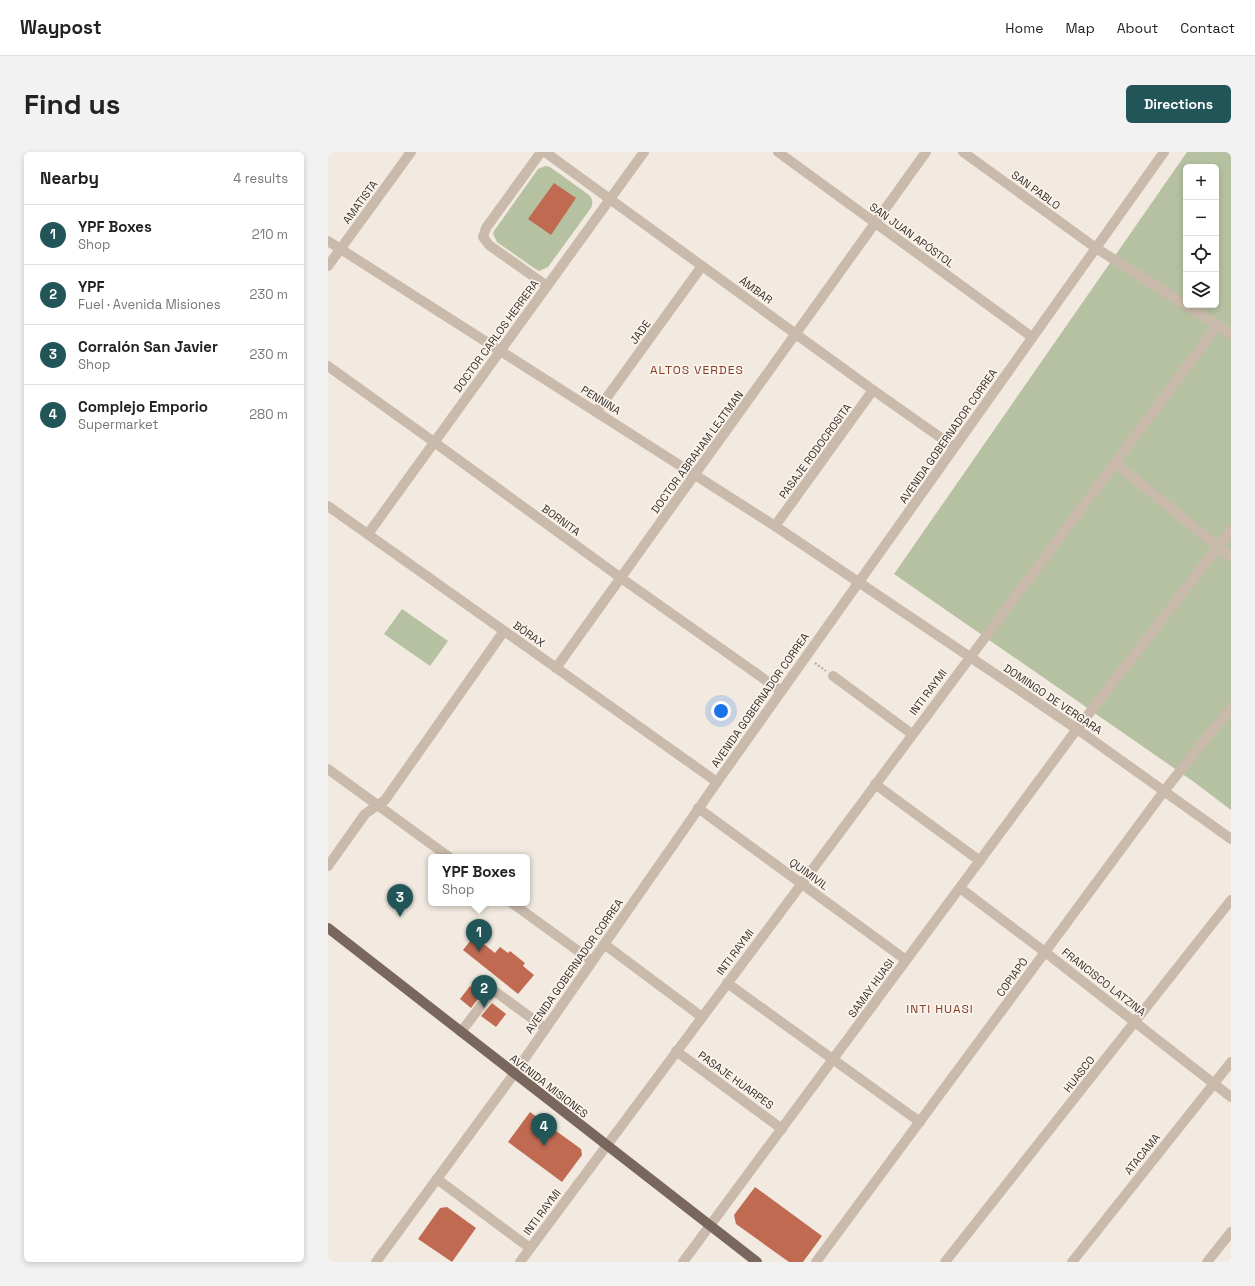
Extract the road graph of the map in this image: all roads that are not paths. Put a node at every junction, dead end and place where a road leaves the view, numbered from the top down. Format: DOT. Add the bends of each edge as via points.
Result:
graph roads {
  1 [pos="411,152"];
  2 [pos="541,152"];
  3 [pos="545,152"];
  4 [pos="644,152"];
  5 [pos="778,152"];
  6 [pos="926,152"];
  7 [pos="963,152"];
  8 [pos="1164,152"];
  9 [pos="610,198"];
  10 [pos="876,223"];
  11 [pos="328,241"];
  12 [pos="341,248"];
  13 [pos="1096,248"];
  14 [pos="328,266"];
  15 [pos="702,266"];
  16 [pos="547,286"];
  17 [pos="1217,326"];
  18 [pos="796,334"];
  19 [pos="1231,334"];
  20 [pos="1032,337"];
  21 [pos="500,351"];
  22 [pos="328,366"];
  23 [pos="873,390"];
  24 [pos="597,412"];
  25 [pos="434,442"];
  26 [pos="954,447"];
  27 [pos="1115,463"];
  28 [pos="695,475"];
  29 [pos="328,506"];
  30 [pos="775,526"];
  31 [pos="1231,530"];
  32 [pos="368,534"];
  33 [pos="1218,547"];
  34 [pos="1231,557"];
  35 [pos="620,578"];
  36 [pos="859,582"];
  37 [pos="504,631"];
  38 [pos="970,656"];
  39 [pos="556,668"];
  40 [pos="833,676"];
  41 [pos="781,691"];
  42 [pos="1231,708"];
  43 [pos="1077,729"];
  44 [pos="912,734"];
  45 [pos="328,768"];
  46 [pos="717,782"];
  47 [pos="875,784"];
  48 [pos="1164,791"];
  49 [pos="377,805"];
  50 [pos="698,808"];
  51 [pos="1231,839"];
  52 [pos="445,854"];
  53 [pos="980,861"];
  54 [pos="328,866"];
  55 [pos="801,883"];
  56 [pos="960,888"];
  57 [pos="1231,900"];
  58 [pos="516,906"];
  59 [pos="328,928"];
  60 [pos="604,944"];
  61 [pos="1046,952"];
  62 [pos="906,960"];
  63 [pos="592,961"];
  64 [pos="727,983"];
  65 [pos="702,1017"];
  66 [pos="1135,1022"];
  67 [pos="545,1028"];
  68 [pos="461,1032"];
  69 [pos="676,1051"];
  70 [pos="833,1059"];
  71 [pos="1231,1062"];
  72 [pos="514,1074"];
  73 [pos="1214,1083"];
  74 [pos="1231,1097"];
  75 [pos="920,1122"];
  76 [pos="782,1129"];
  77 [pos="607,1145"];
  78 [pos="437,1179"];
  79 [pos="710,1226"];
  80 [pos="1231,1232"];
  81 [pos="530,1248"];
  82 [pos="376,1262"];
  83 [pos="520,1262"];
  84 [pos="683,1262"];
  85 [pos="756,1262"];
  86 [pos="816,1262"];
  87 [pos="945,1262"];
  88 [pos="1072,1262"];
  89 [pos="1207,1262"];
  1 -- 12 [label="street, AMATISTA"];
  2 -- 16 [label="street" via="486,228 483,237 489,245"];
  3 -- 9 [label="street, ÁMBAR"];
  4 -- 9 [label="street, DOCTOR CARLOS HERRERA"];
  5 -- 10 [label="street, SAN JUAN APÓSTOL"];
  6 -- 10 [label="street, DOCTOR ABRAHAM LEJTMAN"];
  7 -- 13 [label="street, SAN PABLO"];
  8 -- 13 [label="street, AVENIDA GOBERNADOR CORREA"];
  9 -- 15 [label="street, ÁMBAR"];
  9 -- 16 [label="street, DOCTOR CARLOS HERRERA"];
  10 -- 18 [label="street, DOCTOR ABRAHAM LEJTMAN"];
  10 -- 20 [label="street, SAN JUAN APÓSTOL"];
  11 -- 12 [label="street, PENNINA"];
  12 -- 14 [label="street, AMATISTA"];
  12 -- 21 [label="street, PENNINA"];
  13 -- 17 [label="street, SAN PABLO"];
  13 -- 20 [label="street, AVENIDA GOBERNADOR CORREA"];
  15 -- 18 [label="street, ÁMBAR"];
  15 -- 24 [label="street, JADE"];
  16 -- 21 [label="street, DOCTOR CARLOS HERRERA"];
  17 -- 19 [label="street, SAN PABLO"];
  17 -- 27 [label="street, INTI RAYMI"];
  18 -- 23 [label="street, ÁMBAR"];
  18 -- 28 [label="street, DOCTOR ABRAHAM LEJTMAN"];
  20 -- 26 [label="street, AVENIDA GOBERNADOR CORREA"];
  21 -- 24 [label="street, PENNINA"];
  21 -- 25 [label="street, DOCTOR CARLOS HERRERA"];
  22 -- 25 [label="street, BORNITA"];
  23 -- 26 [label="street, ÁMBAR"];
  23 -- 30 [label="street, PASAJE RODOCROSITA"];
  24 -- 28 [label="street, PENNINA"];
  25 -- 32 [label="street, DOCTOR CARLOS HERRERA"];
  25 -- 35 [label="street, BORNITA"];
  26 -- 36 [label="street, AVENIDA GOBERNADOR CORREA"];
  27 -- 33 [label="street"];
  27 -- 38 [label="street, INTI RAYMI"];
  28 -- 30 [label="street, PENNINA"];
  28 -- 35 [label="street, DOCTOR ABRAHAM LEJTMAN"];
  29 -- 32 [label="street, BÓRAX"];
  30 -- 36 [label="street, PENNINA"];
  31 -- 33 [label="street, SAMAY HUASI"];
  32 -- 37 [label="street, BÓRAX"];
  33 -- 34 [label="street"];
  33 -- 43 [label="street, SAMAY HUASI"];
  35 -- 39 [label="street, DOCTOR ABRAHAM LEJTMAN"];
  35 -- 41 [label="street, BORNITA"];
  36 -- 38 [label="street, DOMINGO DE VERGARA"];
  36 -- 41 [label="street, AVENIDA GOBERNADOR CORREA"];
  37 -- 39 [label="street, BÓRAX"];
  37 -- 49 [label="street" via="385,800"];
  38 -- 43 [label="street, DOMINGO DE VERGARA"];
  38 -- 44 [label="street, INTI RAYMI"];
  39 -- 46 [label="street, BÓRAX"];
  40 -- 44 [label="street"];
  41 -- 46 [label="street, AVENIDA GOBERNADOR CORREA"];
  42 -- 48 [label="street, COPIAPÓ"];
  43 -- 48 [label="street, DOMINGO DE VERGARA"];
  43 -- 53 [label="street, SAMAY HUASI"];
  44 -- 47 [label="street, INTI RAYMI"];
  45 -- 49 [label="street"];
  46 -- 50 [label="street, AVENIDA GOBERNADOR CORREA"];
  47 -- 53 [label="street"];
  47 -- 55 [label="street, INTI RAYMI"];
  48 -- 51 [label="street, DOMINGO DE VERGARA"];
  48 -- 61 [label="street, COPIAPÓ"];
  49 -- 52 [label="street"];
  49 -- 54 [label="street" via="365,814"];
  50 -- 55 [label="street, QUIMIVIL"];
  50 -- 60 [label="street, AVENIDA GOBERNADOR CORREA"];
  53 -- 56 [label="street, SAMAY HUASI"];
  55 -- 62 [label="street, QUIMIVIL"];
  55 -- 64 [label="street, INTI RAYMI"];
  56 -- 61 [label="street, FRANCISCO LATZINA"];
  56 -- 62 [label="street, SAMAY HUASI"];
  57 -- 66 [label="street, HUASCO"];
  58 -- 63 [label="street"];
  59 -- 68 [label="main road, AVENIDA MISIONES"];
  60 -- 63 [label="street, AVENIDA GOBERNADOR CORREA"];
  60 -- 65 [label="street"];
  61 -- 66 [label="street, FRANCISCO LATZINA"];
  61 -- 75 [label="street, COPIAPÓ"];
  62 -- 70 [label="street, SAMAY HUASI"];
  63 -- 67 [label="street, AVENIDA GOBERNADOR CORREA"];
  64 -- 65 [label="street, INTI RAYMI"];
  64 -- 70 [label="street"];
  65 -- 69 [label="street, INTI RAYMI"];
  66 -- 73 [label="street, FRANCISCO LATZINA"];
  66 -- 87 [label="street, HUASCO"];
  67 -- 68 [label="street" via="493,990"];
  67 -- 72 [label="street, AVENIDA GOBERNADOR CORREA"];
  68 -- 72 [label="main road, AVENIDA MISIONES"];
  69 -- 76 [label="street, PASAJE HUARPES"];
  69 -- 77 [label="street, INTI RAYMI"];
  70 -- 75 [label="street"];
  70 -- 76 [label="street, SAMAY HUASI"];
  71 -- 73 [label="street, ATACAMA"];
  72 -- 77 [label="main road, AVENIDA MISIONES"];
  72 -- 78 [label="street, AVENIDA GOBERNADOR CORREA"];
  73 -- 74 [label="street, FRANCISCO LATZINA"];
  73 -- 88 [label="street, ATACAMA"];
  75 -- 86 [label="street, COPIAPÓ"];
  76 -- 79 [label="street, SAMAY HUASI"];
  77 -- 79 [label="main road, AVENIDA MISIONES"];
  77 -- 81 [label="street, INTI RAYMI"];
  78 -- 81 [label="street"];
  78 -- 82 [label="street, AVENIDA GOBERNADOR CORREA"];
  79 -- 84 [label="street, SAMAY HUASI"];
  79 -- 85 [label="main road, AVENIDA MISIONES"];
  80 -- 89 [label="street"];
  81 -- 83 [label="street, INTI RAYMI"];
}
